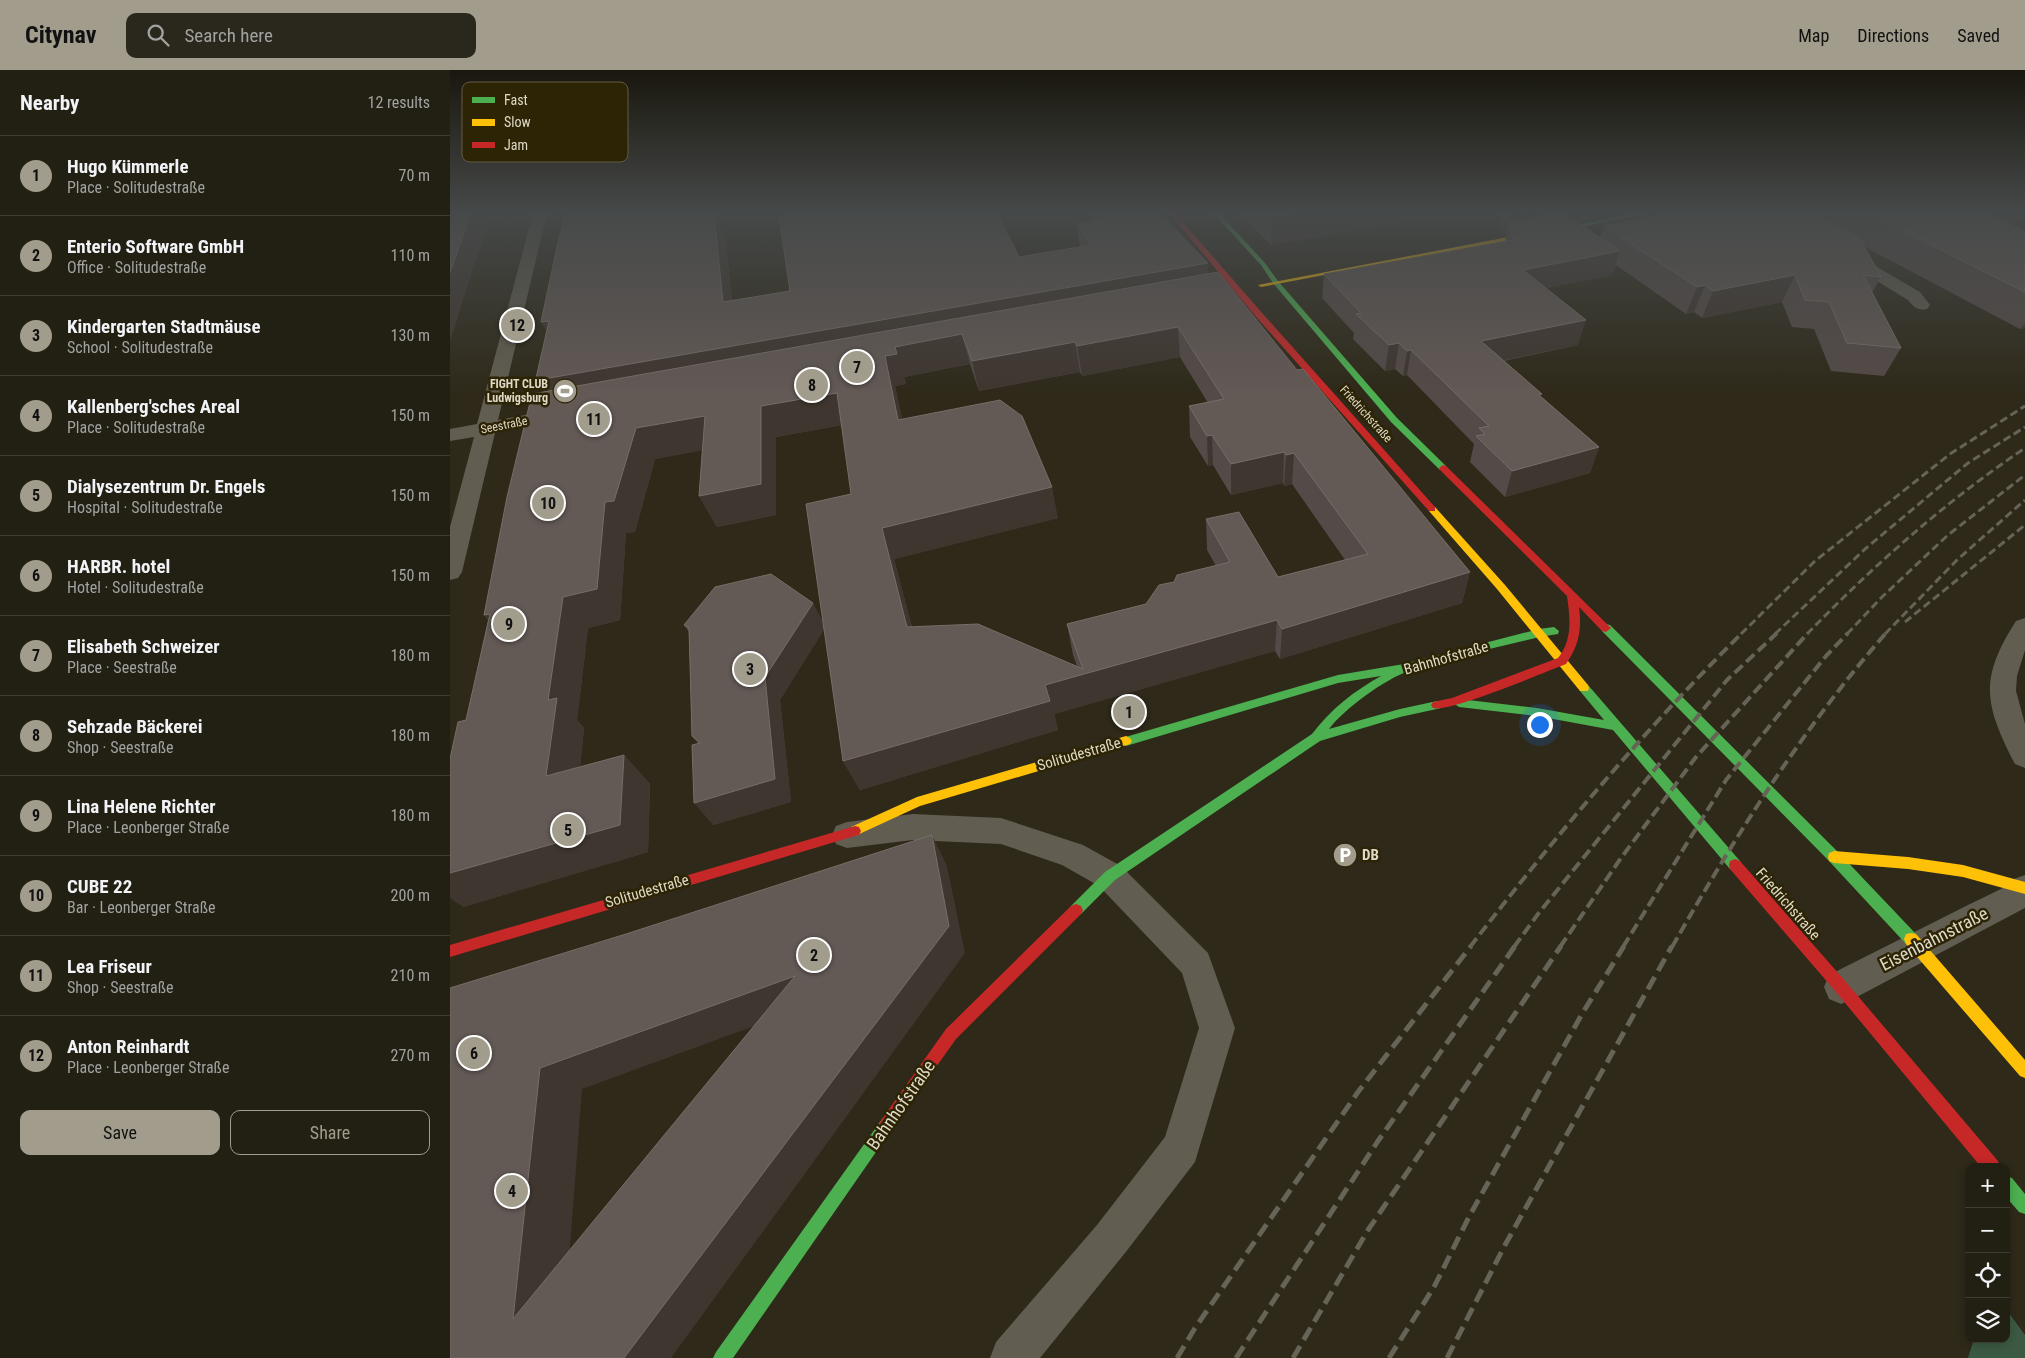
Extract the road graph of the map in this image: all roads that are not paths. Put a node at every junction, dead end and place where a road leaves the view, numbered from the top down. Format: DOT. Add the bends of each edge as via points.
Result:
graph roads {
  1 [pos="525,273"];
  2 [pos="1223,273"];
  3 [pos="1269,273"];
  4 [pos="1324,273"];
  5 [pos="1875,273"];
  6 [pos="1275,282"];
  7 [pos="1237,290"];
  8 [pos="1216,294"];
  9 [pos="1921,304"];
  10 [pos="576,411"];
  11 [pos="486,428"];
  12 [pos="450,435"];
  13 [pos="450,572"];
  14 [pos="1572,596"];
  15 [pos="2025,627"];
  16 [pos="1539,633"];
  17 [pos="1578,635"];
  18 [pos="1599,638"];
  19 [pos="1624,646"];
  20 [pos="1562,661"];
  21 [pos="1404,668"];
  22 [pos="1453,702"];
  23 [pos="1614,726"];
  24 [pos="1316,737"];
  25 [pos="2025,756"];
  26 [pos="845,835"];
  27 [pos="1834,856"];
  28 [pos="1110,876"];
  29 [pos="2025,888"];
  30 [pos="1919,947"];
  31 [pos="450,951"];
  32 [pos="1841,987"];
  33 [pos="2025,1071"];
  34 [pos="1989,1163"];
  35 [pos="2010,1189"];
  36 [pos="2025,1206"];
  37 [pos="722,1358"];
  38 [pos="1012,1358"];
  1 -- 11 [label="street"];
  2 -- 7 [label="main road, Friedrichstraße"];
  3 -- 6 [label="main road, Friedrichstraße"];
  4 -- 6 [label="main road"];
  5 -- 9 [label="street" via="1914,296"];
  6 -- 7 [label="main road"];
  6 -- 14 [label="main road, Friedrichstraße" via="1394,420"];
  7 -- 8 [label="street"];
  7 -- 16 [label="main road, Friedrichstraße"];
  10 -- 11 [label="street, Seestraße"];
  11 -- 12 [label="street, Seestraße"];
  11 -- 13 [label="street"];
  14 -- 17 [label="main road"];
  14 -- 19 [label="main road, Friedrichstraße"];
  15 -- 25 [label="street" via="2002,673 2003,697 2012,729"];
  16 -- 17 [label="main road" via="1554,631"];
  16 -- 20 [label="main road, Friedrichstraße"];
  16 -- 21 [label="main road, Bahnhofstraße"];
  17 -- 20 [label="main road" via="1569,656"];
  18 -- 19 [label="main road, Friedrichstraße"];
  19 -- 27 [label="main road, Friedrichstraße"];
  20 -- 22 [label="main road, Bahnhofstraße"];
  20 -- 23 [label="main road, Friedrichstraße"];
  21 -- 24 [label="main road, Bahnhofstraße" via="1347,704"];
  21 -- 26 [label="main road, Solitudestraße" via="1338,679 927,799"];
  22 -- 23 [label="main road, Bahnhofstraße" via="1565,715"];
  22 -- 24 [label="main road, Bahnhofstraße"];
  23 -- 32 [label="main road, Friedrichstraße"];
  24 -- 28 [label="main road, Bahnhofstraße"];
  26 -- 28 [label="street, Solitudestraße" via="913,827 1001,831 1072,855"];
  26 -- 31 [label="main road, Solitudestraße"];
  27 -- 29 [label="main road" via="1963,871"];
  27 -- 30 [label="main road, Friedrichstraße"];
  28 -- 37 [label="main road, Bahnhofstraße" via="951,1034"];
  28 -- 38 [label="street" via="1196,964 1217,1028 1181,1148 1111,1239"];
  29 -- 30 [label="street, Eisenbahnstraße" via="2012,899"];
  30 -- 32 [label="street, Eisenbahnstraße"];
  30 -- 33 [label="main road, Friedrichstraße"];
  32 -- 34 [label="main road, Friedrichstraße"];
  35 -- 36 [label="main road"];
}
